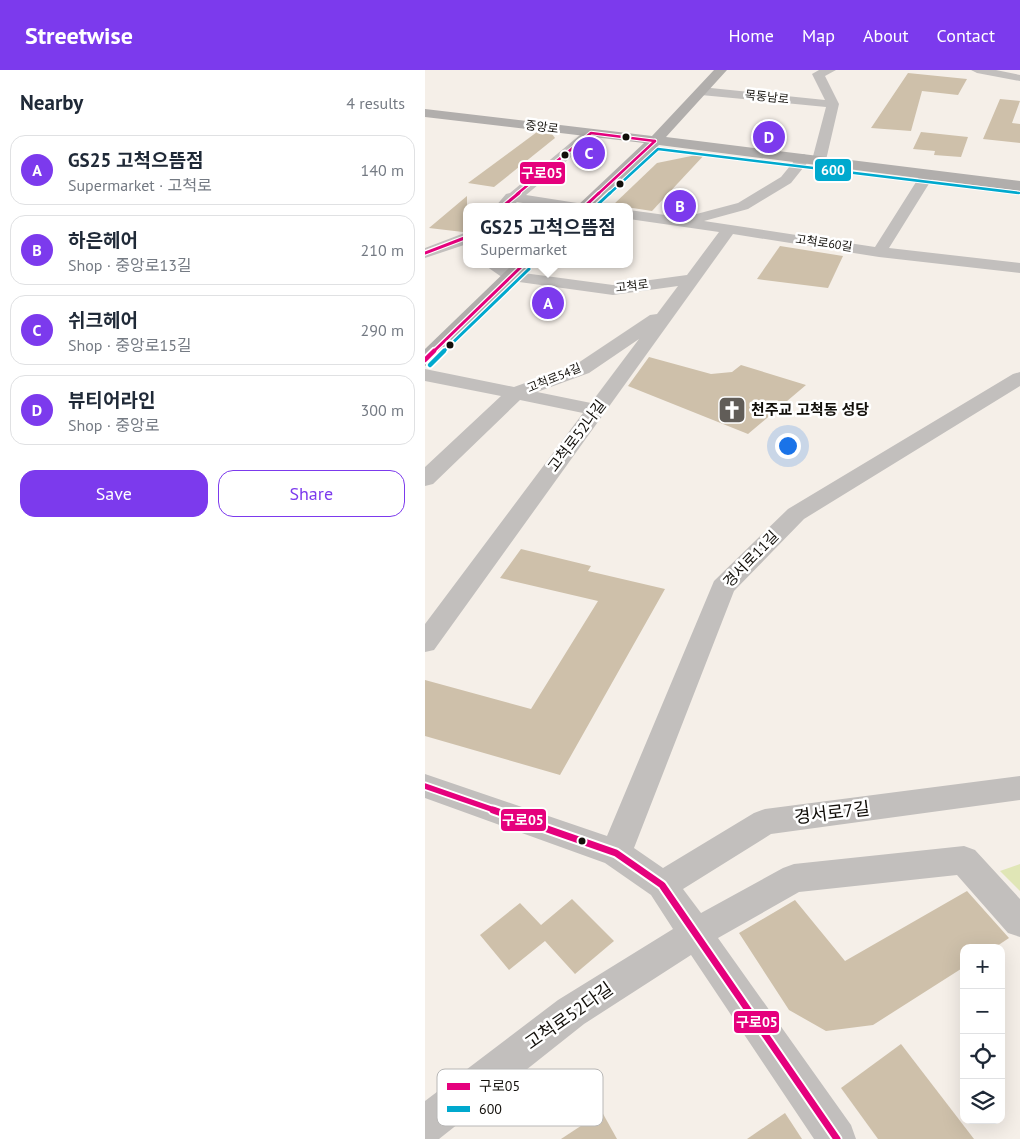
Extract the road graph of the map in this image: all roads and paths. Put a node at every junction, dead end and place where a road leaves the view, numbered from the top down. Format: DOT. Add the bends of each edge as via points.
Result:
graph roads {
  1 [pos="721,70"];
  2 [pos="830,70"];
  3 [pos="977,70"];
  4 [pos="1020,78"];
  5 [pos="701,91"];
  6 [pos="1008,92"];
  7 [pos="833,104"];
  8 [pos="425,113"];
  9 [pos="591,133"];
  10 [pos="655,141"];
  11 [pos="811,159"];
  12 [pos="928,174"];
  13 [pos="1020,186"];
  14 [pos="507,202"];
  15 [pos="521,203"];
  16 [pos="588,203"];
  17 [pos="633,215"];
  18 [pos="679,222"];
  19 [pos="729,229"];
  20 [pos="462,244"];
  21 [pos="879,252"];
  22 [pos="425,253"];
  23 [pos="1020,268"];
  24 [pos="518,270"];
  25 [pos="693,279"];
  26 [pos="671,308"];
  27 [pos="425,360"];
  28 [pos="425,375"];
  29 [pos="1020,378"];
  30 [pos="516,393"];
  31 [pos="597,410"];
  32 [pos="425,479"];
  33 [pos="425,643"];
  34 [pos="425,786"];
  35 [pos="1020,788"];
  36 [pos="616,853"];
  37 [pos="662,885"];
  38 [pos="1020,922"];
  39 [pos="695,934"];
  40 [pos="497,1069"];
  41 [pos="437,1116"];
  42 [pos="425,1125"];
  43 [pos="837,1139"];
  1 -- 5 [label="main road"];
  2 -- 7 [label="street" via="818,74"];
  3 -- 4 [label="street"];
  4 -- 6 [label="street"];
  5 -- 7 [label="street, 목동남로"];
  5 -- 10 [label="main road"];
  7 -- 11 [label="street"];
  8 -- 9 [label="main road, 중앙로"];
  9 -- 10 [label="main road, 중앙로"];
  9 -- 14 [label="street"];
  10 -- 11 [label="main road, 중앙로"];
  10 -- 16 [label="main road"];
  11 -- 12 [label="main road, 중앙로"];
  11 -- 18 [label="street" via="786,180 743,206"];
  12 -- 13 [label="main road, 중앙로"];
  12 -- 21 [label="street"];
  14 -- 15 [label="street"];
  17 -- 18 [label="street, 고척로60길"];
  18 -- 19 [label="street, 고척로60길"];
  19 -- 21 [label="street, 고척로60길"];
  19 -- 25 [label="street, 고척로52나길"];
  20 -- 22 [label="street"];
  21 -- 23 [label="street, 고척로60길"];
  24 -- 25 [label="street, 고척로" via="613,290"];
  24 -- 27 [label="main road"];
  25 -- 26 [label="street, 고척로52나길"];
  26 -- 30 [label="street, 고척로54길" via="582,368"];
  26 -- 31 [label="street, 고척로52나길"];
  28 -- 30 [label="street"];
  29 -- 36 [label="street, 경서로11길" via="795,514 723,587"];
  30 -- 31 [label="street"];
  30 -- 32 [label="street, 고척로54길"];
  31 -- 33 [label="street, 고척로52나길"];
  34 -- 36 [label="street"];
  35 -- 37 [label="street, 경서로7길" via="765,822"];
  36 -- 37 [label="street"];
  37 -- 39 [label="street"];
  38 -- 39 [label="street, 고척로52다길" via="964,860 794,878"];
  39 -- 40 [label="street, 고척로52다길" via="571,1012"];
  39 -- 43 [label="street"];
  41 -- 42 [label="street, 고척로52다길"];
}
